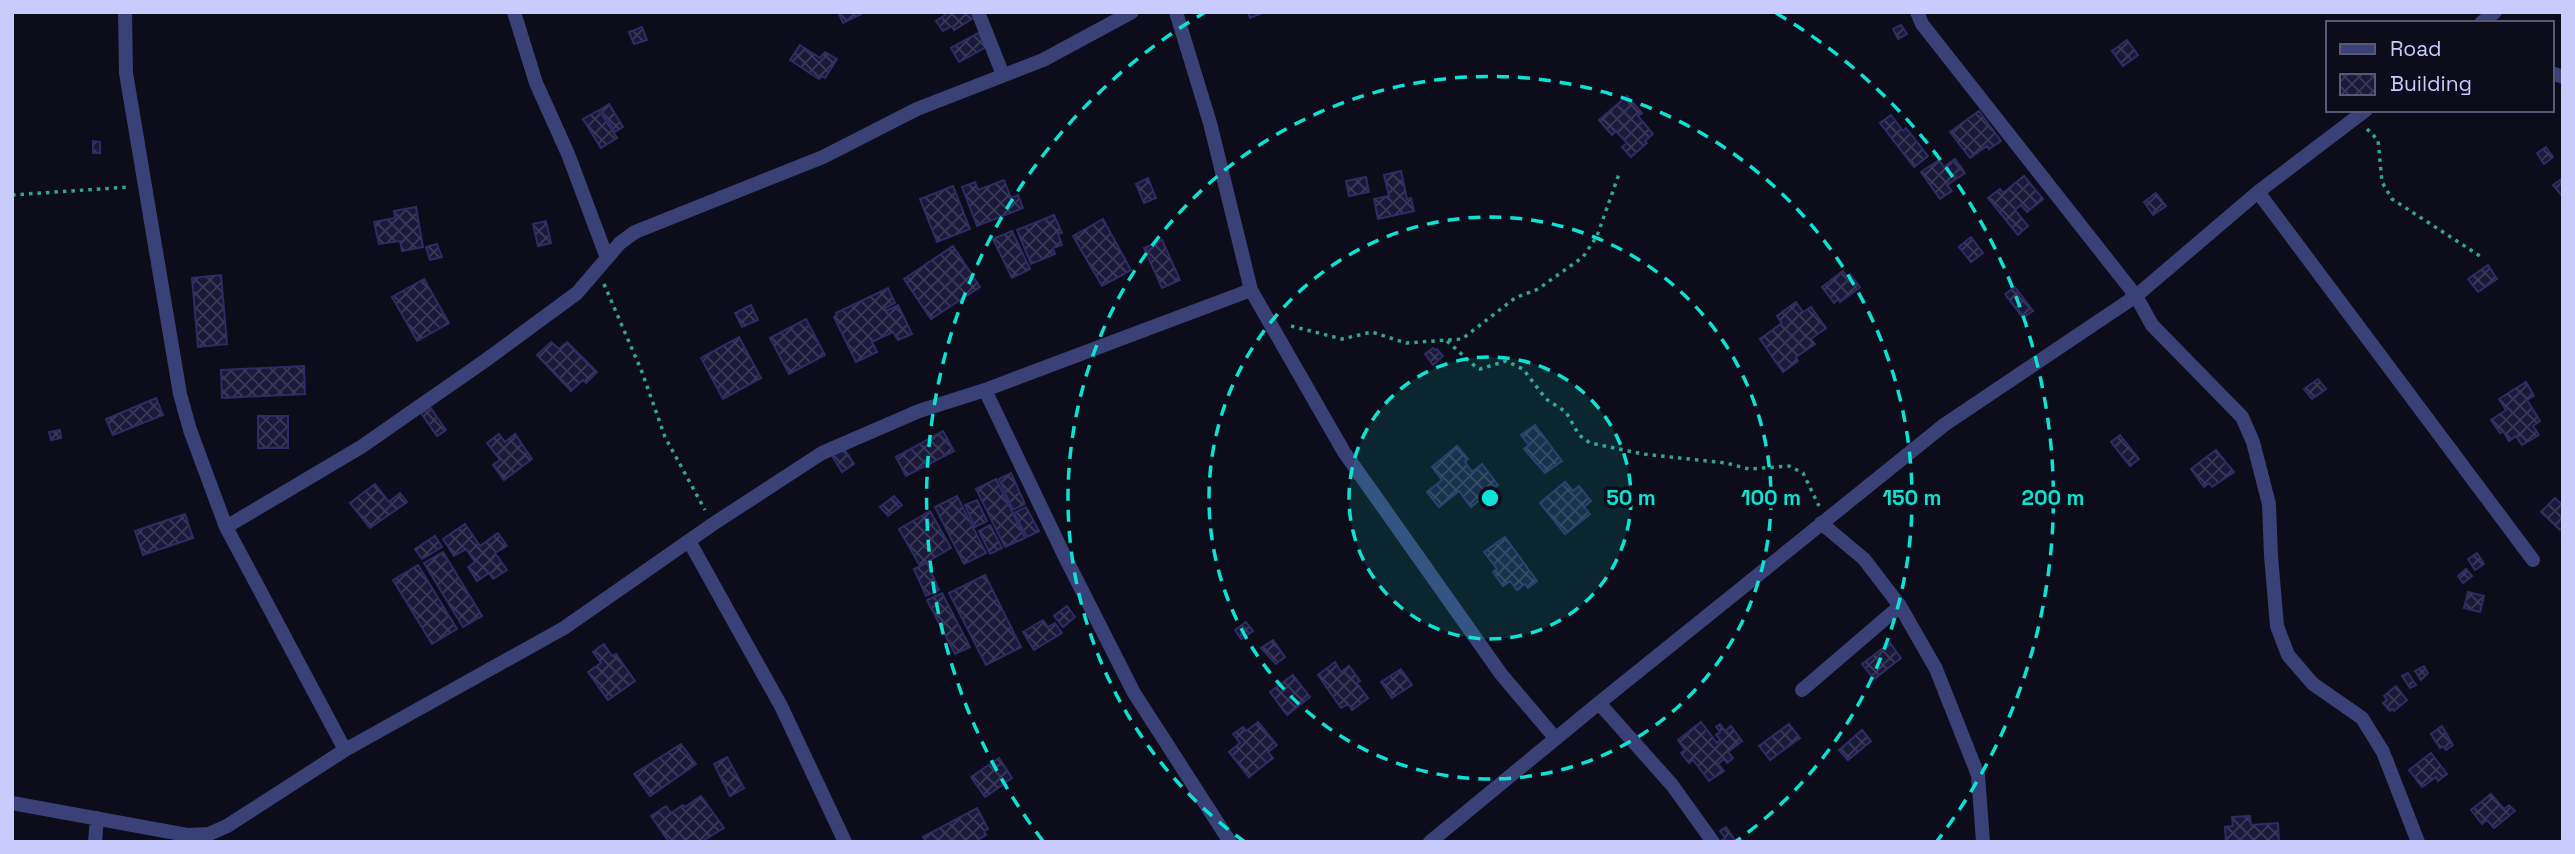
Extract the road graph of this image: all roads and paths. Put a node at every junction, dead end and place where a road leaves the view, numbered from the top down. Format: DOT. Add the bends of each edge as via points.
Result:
graph roads {
  1 [pos="125,12"];
  2 [pos="513,12"];
  3 [pos="978,12"];
  4 [pos="1132,12"];
  5 [pos="1176,12"];
  6 [pos="1917,12"];
  7 [pos="1003,75"];
  8 [pos="2364,112"];
  9 [pos="2351,122"];
  10 [pos="1619,174"];
  11 [pos="147,186"];
  12 [pos="2258,192"];
  13 [pos="12,195"];
  14 [pos="2483,258"];
  15 [pos="603,264"];
  16 [pos="1251,290"];
  17 [pos="2136,296"];
  18 [pos="1265,314"];
  19 [pos="1447,341"];
  20 [pos="985,390"];
  21 [pos="1823,522"];
  22 [pos="713,524"];
  23 [pos="226,527"];
  24 [pos="689,541"];
  25 [pos="2533,561"];
  26 [pos="1900,607"];
  27 [pos="1802,690"];
  28 [pos="1599,702"];
  29 [pos="1556,739"];
  30 [pos="345,750"];
  31 [pos="12,803"];
  32 [pos="97,818"];
  33 [pos="95,842"];
  34 [pos="845,842"];
  35 [pos="1230,842"];
  36 [pos="1430,842"];
  37 [pos="1713,842"];
  38 [pos="1983,842"];
  39 [pos="2418,842"];
  1 -- 11 [label="street" via="127,73"];
  2 -- 15 [label="street" via="536,83 568,154"];
  3 -- 7 [label="street"];
  4 -- 7 [label="street" via="1043,60"];
  5 -- 16 [label="street" via="1210,123"];
  6 -- 17 [label="street"];
  7 -- 15 [label="street" via="917,109 823,157 635,232"];
  8 -- 9 [label="street"];
  9 -- 12 [label="street"];
  9 -- 14 [label="path" via="2376,136 2382,182 2392,199"];
  10 -- 19 [label="path" via="1597,236 1583,257 1538,289 1516,298 1462,339"];
  11 -- 13 [label="path"];
  11 -- 23 [label="street" via="180,394"];
  12 -- 17 [label="street"];
  12 -- 25 [label="street"];
  15 -- 22 [label="path" via="665,437"];
  15 -- 23 [label="street" via="570,299 361,447"];
  16 -- 18 [label="street"];
  16 -- 20 [label="street"];
  17 -- 21 [label="street" via="1944,425"];
  17 -- 39 [label="street" via="2152,325 2242,417 2269,504 2277,626 2288,655 2313,684 2362,718 2383,752"];
  18 -- 19 [label="path" via="1334,339 1372,332 1402,342"];
  18 -- 29 [label="street" via="1344,452 1502,674"];
  19 -- 21 [label="path" via="1480,369 1499,362 1514,363 1546,398 1561,407 1579,435 1590,443 1749,469 1797,469 1806,479"];
  20 -- 22 [label="street" via="839,444"];
  20 -- 35 [label="street" via="1134,693"];
  21 -- 26 [label="street" via="1864,559"];
  21 -- 28 [label="street"];
  22 -- 24 [label="street"];
  23 -- 30 [label="street"];
  24 -- 30 [label="street" via="564,628"];
  24 -- 34 [label="street" via="781,706"];
  26 -- 27 [label="street"];
  26 -- 38 [label="street" via="1936,669 1964,734 1978,775"];
  28 -- 29 [label="street"];
  28 -- 37 [label="street" via="1672,785"];
  29 -- 36 [label="street"];
  30 -- 32 [label="street" via="209,834 187,835"];
  31 -- 32 [label="street"];
  32 -- 33 [label="street"];
}
